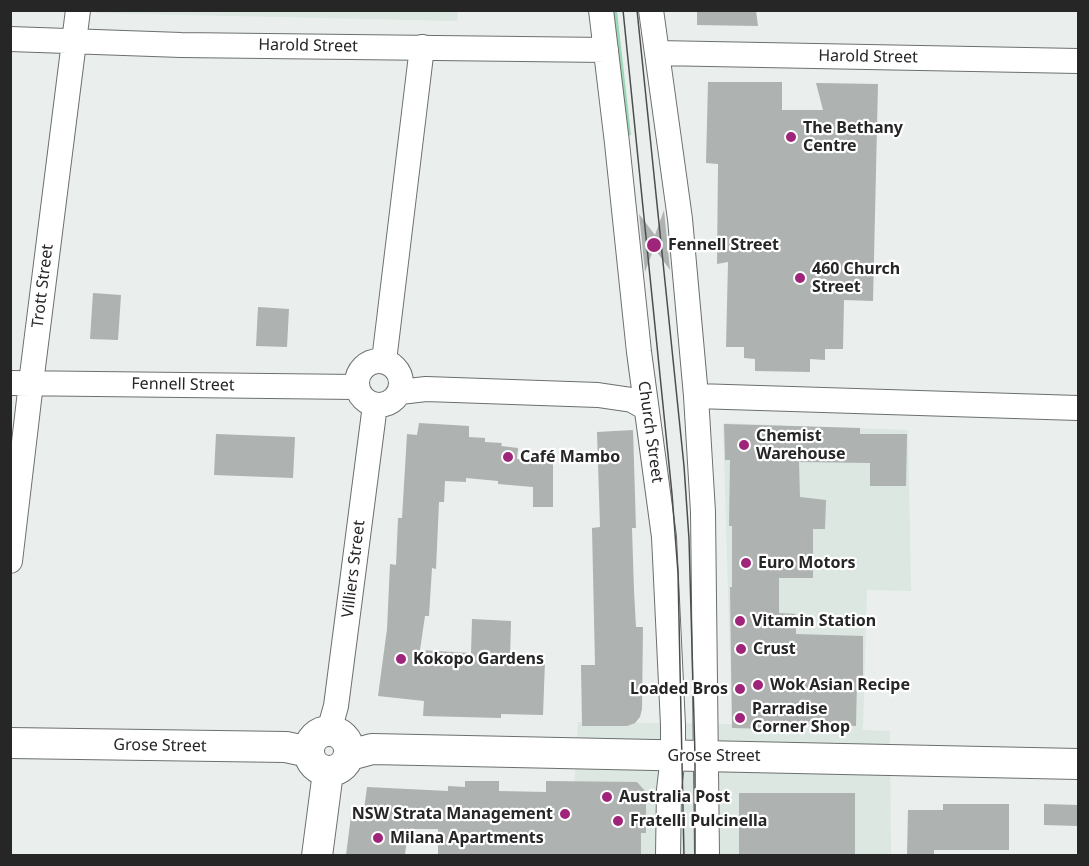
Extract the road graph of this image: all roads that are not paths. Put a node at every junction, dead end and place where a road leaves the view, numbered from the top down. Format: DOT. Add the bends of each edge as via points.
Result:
graph roads {
  1 [pos="78,10"];
  2 [pos="601,10"];
  3 [pos="651,10"];
  4 [pos="10,39"];
  5 [pos="75,41"];
  6 [pos="422,47"];
  7 [pos="606,50"];
  8 [pos="657,52"];
  9 [pos="1078,61"];
  10 [pos="384,361"];
  11 [pos="21,383"];
  12 [pos="356,387"];
  13 [pos="400,392"];
  14 [pos="696,396"];
  15 [pos="375,405"];
  16 [pos="646,408"];
  17 [pos="1078,408"];
  18 [pos="10,561"];
  19 [pos="329,731"];
  20 [pos="10,743"];
  21 [pos="673,756"];
  22 [pos="706,756"];
  23 [pos="329,760"];
  24 [pos="1078,764"];
  25 [pos="317,855"];
  26 [pos="668,855"];
  27 [pos="707,855"];
  1 -- 5 [label="street, Trott Street"];
  2 -- 7 [label="street, Church Street"];
  3 -- 8 [label="street"];
  4 -- 5 [label="street, Harold Street"];
  5 -- 6 [label="street, Harold Street"];
  5 -- 11 [label="street, Trott Street"];
  6 -- 7 [label="street, Harold Street"];
  6 -- 10 [label="street"];
  7 -- 16 [label="street, Church Street"];
  8 -- 9 [label="street, Harold Street"];
  8 -- 14 [label="street" via="680,219"];
  10 -- 12 [label="street" via="364,366"];
  10 -- 13 [label="street" via="397,370"];
  11 -- 12 [label="street, Fennell Street"];
  11 -- 18 [label="street, Trott Street"];
  12 -- 15 [label="street" via="362,398"];
  13 -- 15 [label="street" via="387,404"];
  13 -- 16 [label="street" via="426,389 570,393 620,397"];
  14 -- 17 [label="street"];
  14 -- 22 [label="street"];
  15 -- 19 [label="street, Villiers Street" via="336,706"];
  16 -- 21 [label="street, Church Street" via="663,537"];
  19 -- 23 [label="street" via="336,732 349,746"];
  20 -- 23 [label="street, Grose Street" via="286,747"];
  21 -- 22 [label="street, Grose Street"];
  21 -- 23 [label="street, Grose Street" via="372,749"];
  21 -- 26 [label="street, Church Street"];
  22 -- 24 [label="street, Grose Street"];
  22 -- 27 [label="street"];
  23 -- 25 [label="street"];
}
